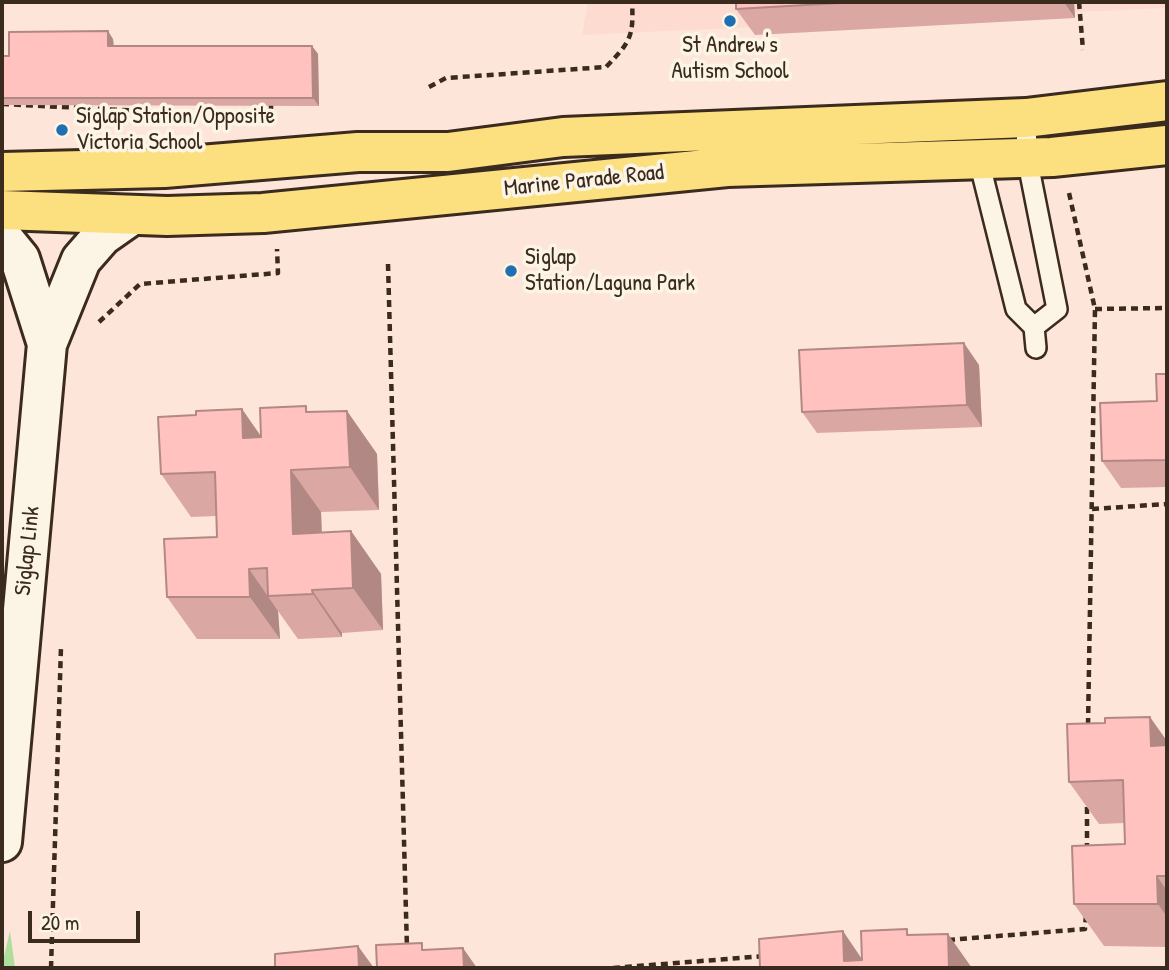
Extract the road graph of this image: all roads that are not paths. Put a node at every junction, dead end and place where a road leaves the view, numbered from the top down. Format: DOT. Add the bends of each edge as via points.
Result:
graph roads {
  1 [pos="1167,101"];
  2 [pos="1026,118"];
  3 [pos="974,120"];
  4 [pos="1167,145"];
  5 [pos="1044,157"];
  6 [pos="977,159"];
  7 [pos="2,172"];
  8 [pos="2,210"];
  9 [pos="132,215"];
  10 [pos="2,237"];
  11 [pos="1034,327"];
  12 [pos="47,344"];
  13 [pos="1036,348"];
  14 [pos="2,842"];
  1 -- 2 [label="main road, Marine Parade Road"];
  2 -- 3 [label="main road, Marine Parade Road"];
  2 -- 5 [label="lane"];
  3 -- 6 [label="lane"];
  3 -- 7 [label="main road, Marine Parade Road" via="563,137 448,152 358,152 164,167"];
  4 -- 5 [label="main road, Marine Parade Road"];
  5 -- 6 [label="main road, Marine Parade Road"];
  5 -- 11 [label="lane" via="1057,309"];
  6 -- 9 [label="main road, Marine Parade Road" via="727,167 263,213"];
  6 -- 11 [label="lane" via="1016,309"];
  8 -- 9 [label="main road, Marine Parade Road"];
  9 -- 12 [label="street, Siglap Link" via="102,236 81,260"];
  10 -- 12 [label="street, Siglap Link" via="20,259"];
  11 -- 13 [label="lane"];
  12 -- 14 [label="street, Siglap Link"];
}
